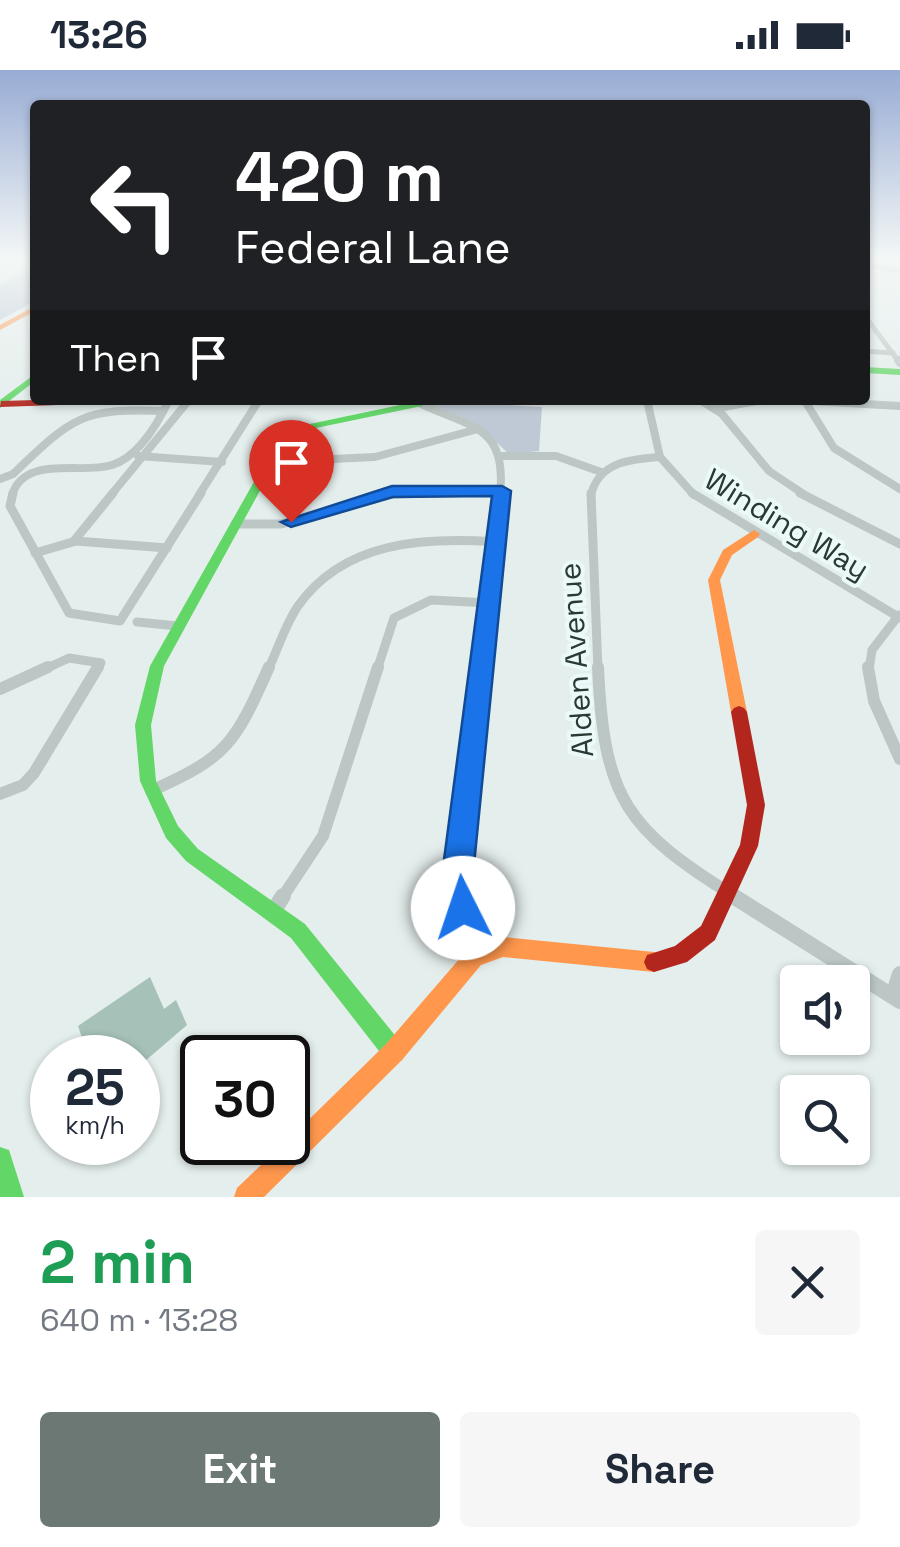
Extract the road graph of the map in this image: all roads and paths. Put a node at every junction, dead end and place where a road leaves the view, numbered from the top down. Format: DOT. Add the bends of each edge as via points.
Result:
graph roads {
  1 [pos="25,312"];
  2 [pos="0,326"];
  3 [pos="870,327"];
  4 [pos="870,352"];
  5 [pos="894,353"];
  6 [pos="900,363"];
  7 [pos="870,370"];
  8 [pos="900,372"];
  9 [pos="30,382"];
  10 [pos="30,403"];
  11 [pos="0,404"];
  12 [pos="870,404"];
  13 [pos="167,405"];
  14 [pos="184,405"];
  15 [pos="256,405"];
  16 [pos="410,405"];
  17 [pos="423,405"];
  18 [pos="648,405"];
  19 [pos="711,405"];
  20 [pos="734,405"];
  21 [pos="808,405"];
  22 [pos="900,406"];
  23 [pos="718,408"];
  24 [pos="478,430"];
  25 [pos="127,456"];
  26 [pos="142,456"];
  27 [pos="502,456"];
  28 [pos="660,457"];
  29 [pos="222,462"];
  30 [pos="269,462"];
  31 [pos="602,472"];
  32 [pos="0,479"];
  33 [pos="900,489"];
  34 [pos="0,490"];
  35 [pos="12,491"];
  36 [pos="502,491"];
  37 [pos="235,524"];
  38 [pos="754,534"];
  39 [pos="74,541"];
  40 [pos="899,541"];
  41 [pos="496,542"];
  42 [pos="167,548"];
  43 [pos="35,553"];
  44 [pos="489,603"];
  45 [pos="899,616"];
  46 [pos="137,622"];
  47 [pos="178,626"];
  48 [pos="0,689"];
  49 [pos="900,758"];
  50 [pos="150,792"];
  51 [pos="0,794"];
  52 [pos="729,896"];
  53 [pos="274,910"];
  54 [pos="481,953"];
  55 [pos="900,974"];
  56 [pos="896,999"];
  57 [pos="394,1052"];
  58 [pos="0,1159"];
  59 [pos="12,1197"];
  60 [pos="246,1197"];
  1 -- 2 [label="main road"];
  3 -- 5 [label="street"];
  4 -- 5 [label="street"];
  5 -- 6 [label="street"];
  7 -- 8 [label="main road"];
  9 -- 11 [label="main road"];
  10 -- 11 [label="main road"];
  12 -- 22 [label="street"];
  13 -- 25 [label="street"];
  13 -- 32 [label="street" via="82,412"];
  14 -- 26 [label="street"];
  15 -- 29 [label="street"];
  16 -- 30 [label="main road" via="300,430 285,438"];
  17 -- 24 [label="street"];
  18 -- 28 [label="street, Winding Way"];
  19 -- 23 [label="street"];
  20 -- 23 [label="street"];
  21 -- 33 [label="street" via="834,448"];
  23 -- 40 [label="street" via="772,473"];
  24 -- 27 [label="street"];
  24 -- 30 [label="street" via="430,447 316,463"];
  25 -- 26 [label="street"];
  25 -- 35 [label="street" via="106,467 43,470"];
  26 -- 29 [label="street"];
  26 -- 39 [label="street"];
  27 -- 31 [label="street" via="547,455"];
  27 -- 36 [label="street"];
  28 -- 31 [label="street"];
  28 -- 38 [label="street, Winding Way" via="696,498"];
  29 -- 42 [label="street"];
  30 -- 37 [label="main road"];
  31 -- 52 [label="street, Alden Avenue" via="591,493 608,767 647,833"];
  34 -- 35 [label="street"];
  35 -- 43 [label="street" via="10,506"];
  36 -- 37 [label="street" via="392,492 280,524"];
  36 -- 41 [label="street"];
  37 -- 47 [label="main road"];
  38 -- 45 [label="street, Winding Way"];
  38 -- 52 [label="main road" via="727,553 714,580 756,790 750,846"];
  39 -- 42 [label="street"];
  39 -- 43 [label="street"];
  41 -- 44 [label="street"];
  41 -- 50 [label="street" via="439,538 394,544 328,575 294,612 229,746"];
  42 -- 43 [label="street" via="120,620 68,613"];
  44 -- 53 [label="street" via="431,600 394,618 323,836"];
  44 -- 54 [label="street" via="457,875"];
  45 -- 49 [label="street" via="874,639 866,670"];
  46 -- 47 [label="street"];
  47 -- 50 [label="main road" via="150,684 140,726"];
  48 -- 51 [label="street" via="69,658 101,663 34,773 23,786"];
  50 -- 53 [label="main road" via="185,849"];
  52 -- 54 [label="main road" via="695,946 652,962 503,947"];
  52 -- 56 [label="street, Alden Avenue"];
  53 -- 57 [label="main road" via="298,930"];
  54 -- 57 [label="main road" via="447,983"];
  55 -- 56 [label="street"];
  57 -- 60 [label="main road"];
  58 -- 59 [label="main road"];
}
